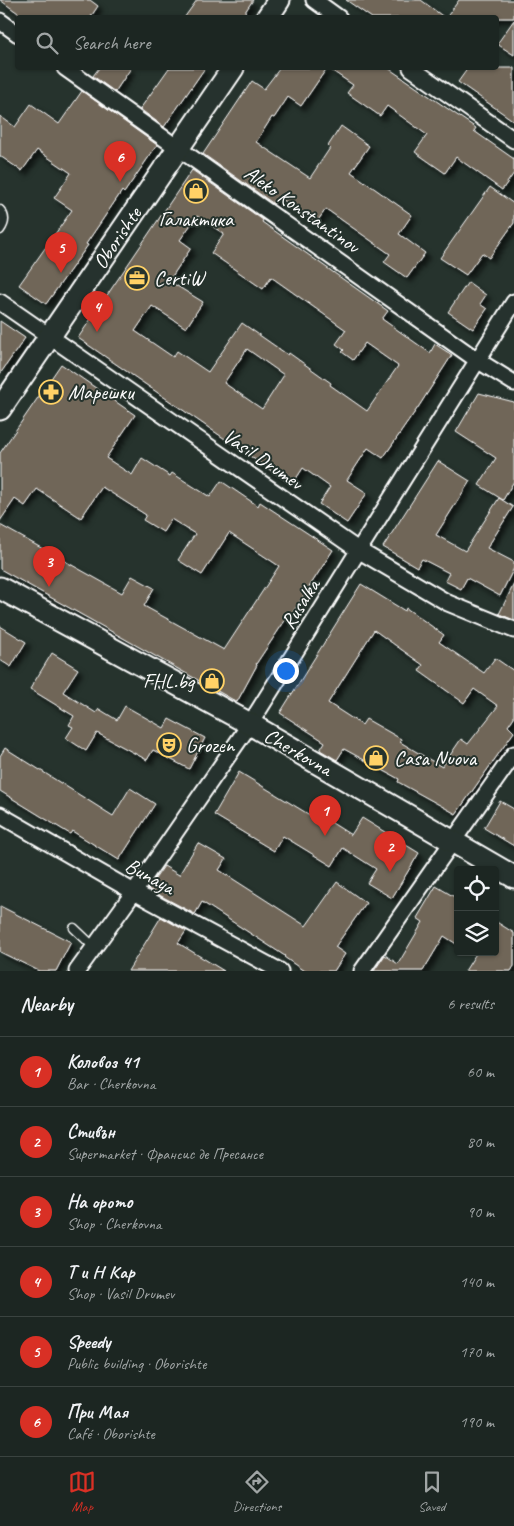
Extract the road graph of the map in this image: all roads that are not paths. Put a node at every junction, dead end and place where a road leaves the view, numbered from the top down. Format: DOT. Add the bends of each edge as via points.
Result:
graph roads {
  1 [pos="279,0"];
  2 [pos="314,0"];
  3 [pos="269,15"];
  4 [pos="335,15"];
  5 [pos="0,21"];
  6 [pos="15,32"];
  7 [pos="68,70"];
  8 [pos="232,70"];
  9 [pos="414,70"];
  10 [pos="514,140"];
  11 [pos="179,147"];
  12 [pos="0,210"];
  13 [pos="0,230"];
  14 [pos="0,302"];
  15 [pos="514,302"];
  16 [pos="49,337"];
  17 [pos="477,360"];
  18 [pos="514,383"];
  19 [pos="0,409"];
  20 [pos="358,550"];
  21 [pos="0,588"];
  22 [pos="514,630"];
  23 [pos="250,724"];
  24 [pos="514,754"];
  25 [pos="0,815"];
  26 [pos="453,841"];
  27 [pos="514,877"];
  28 [pos="134,892"];
  29 [pos="74,928"];
  30 [pos="94,947"];
  31 [pos="77,971"];
  32 [pos="280,971"];
  33 [pos="362,971"];
  1 -- 3 [label="street"];
  2 -- 4 [label="street"];
  5 -- 6 [label="street"];
  7 -- 11 [label="street, Aleko Konstantinov"];
  8 -- 11 [label="street, Oborishte"];
  9 -- 10 [label="street"];
  11 -- 16 [label="street, Oborishte"];
  11 -- 17 [label="street, Aleko Konstantinov"];
  12 -- 13 [label="lane" via="4,217"];
  14 -- 16 [label="street, Vasil Drumev"];
  15 -- 17 [label="street, Rusalka"];
  16 -- 19 [label="street, Oborishte"];
  16 -- 20 [label="street, Vasil Drumev"];
  17 -- 18 [label="street, Aleko Konstantinov"];
  17 -- 20 [label="street, Rusalka"];
  20 -- 22 [label="street, Vasil Drumev" via="448,603"];
  20 -- 23 [label="street, Rusalka"];
  21 -- 23 [label="street, Cherkovna"];
  23 -- 26 [label="street, Cherkovna"];
  23 -- 28 [label="street, Rusalka"];
  24 -- 26 [label="street"];
  25 -- 28 [label="street, Bunaya"];
  26 -- 27 [label="street, Cherkovna"];
  26 -- 33 [label="street"];
  28 -- 30 [label="street, Rusalka"];
  28 -- 32 [label="street, Bunaya"];
  29 -- 30 [label="lane"];
  30 -- 31 [label="street, Rusalka"];
}
